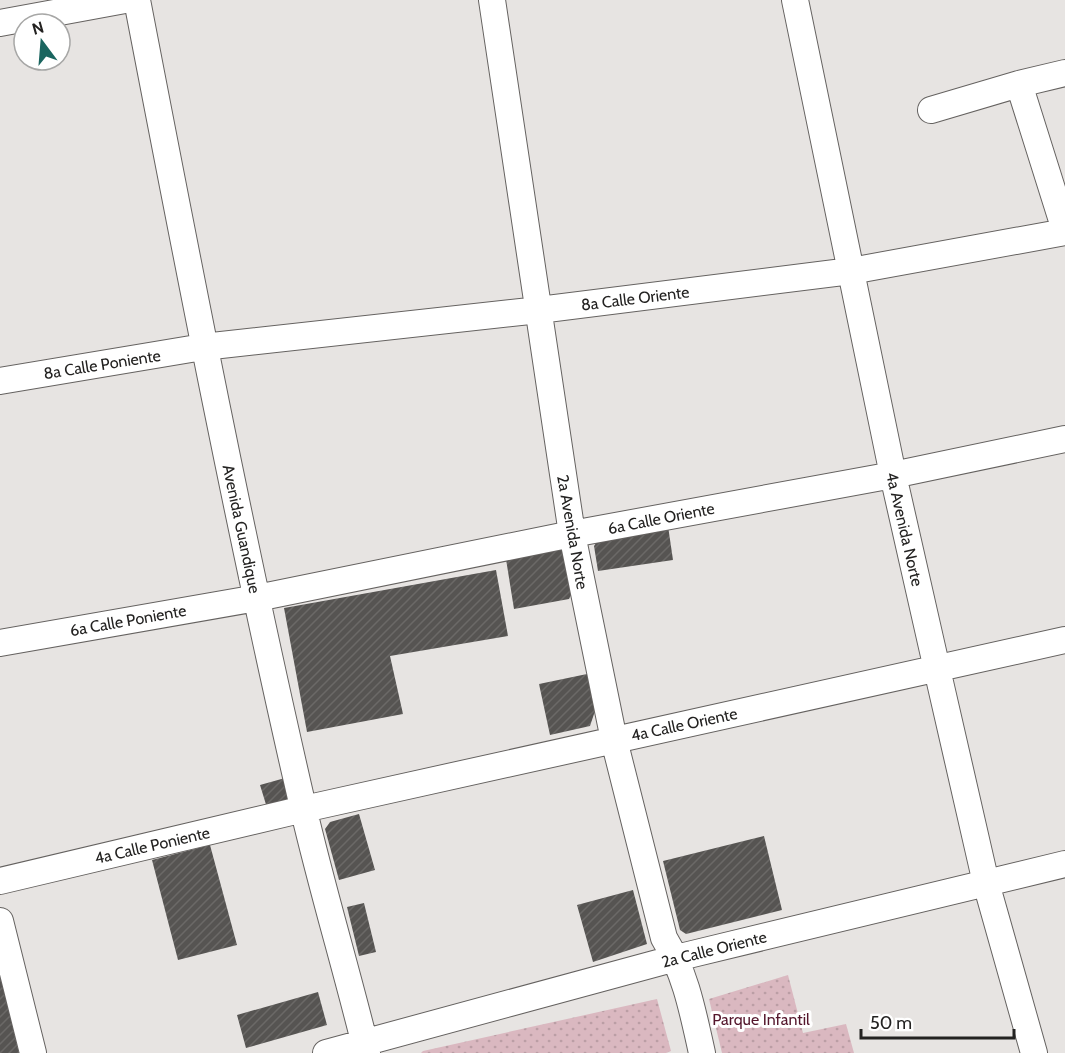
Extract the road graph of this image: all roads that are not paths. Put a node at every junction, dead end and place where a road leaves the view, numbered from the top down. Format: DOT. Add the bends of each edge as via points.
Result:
graph roads {
  1 [pos="125,0"];
  2 [pos="137,0"];
  3 [pos="492,0"];
  4 [pos="795,0"];
  5 [pos="0,23"];
  6 [pos="1065,73"];
  7 [pos="1018,84"];
  8 [pos="931,110"];
  9 [pos="1065,231"];
  10 [pos="851,271"];
  11 [pos="539,310"];
  12 [pos="203,347"];
  13 [pos="0,381"];
  14 [pos="1065,439"];
  15 [pos="893,475"];
  16 [pos="572,534"];
  17 [pos="257,598"];
  18 [pos="1065,640"];
  19 [pos="0,643"];
  20 [pos="937,669"];
  21 [pos="614,740"];
  22 [pos="304,809"];
  23 [pos="1065,864"];
  24 [pos="0,881"];
  25 [pos="986,883"];
  26 [pos="0,921"];
  27 [pos="676,958"];
  28 [pos="366,1048"];
  29 [pos="33,1053"];
  30 [pos="326,1053"];
  31 [pos="702,1053"];
  32 [pos="1034,1053"];
  1 -- 5 [label="street"];
  2 -- 12 [label="street, Avenida Guandique"];
  3 -- 11 [label="street, 2a Avenida Norte"];
  4 -- 10 [label="street, 4a Avenida Norte"];
  6 -- 7 [label="street"];
  7 -- 8 [label="street"];
  7 -- 9 [label="street"];
  9 -- 10 [label="street, 8a Calle Oriente"];
  10 -- 11 [label="street, 8a Calle Oriente"];
  10 -- 15 [label="street, 4a Avenida Norte"];
  11 -- 12 [label="street, 8a Calle Oriente"];
  11 -- 16 [label="street, 2a Avenida Norte"];
  12 -- 13 [label="street, 8a Calle Poniente"];
  12 -- 17 [label="street, Avenida Guandique"];
  14 -- 15 [label="street, 6a Calle Oriente"];
  15 -- 16 [label="street, 6a Calle Oriente"];
  15 -- 20 [label="street, 4a Avenida Norte"];
  16 -- 17 [label="street, 6a Calle Oriente"];
  16 -- 21 [label="street, 2a Avenida Norte"];
  17 -- 19 [label="street, 6a Calle Poniente"];
  17 -- 22 [label="street, Avenida Guandique"];
  18 -- 20 [label="street, 4a Calle Oriente"];
  20 -- 21 [label="street, 4a Calle Oriente"];
  20 -- 25 [label="street, 4a Avenida Norte"];
  21 -- 22 [label="street, 4a Calle Oriente"];
  21 -- 27 [label="street, 2a Avenida Norte" via="664,938"];
  22 -- 24 [label="street, 4a Calle Poniente"];
  22 -- 28 [label="street, Avenida Guandique"];
  23 -- 25 [label="street, 2a Calle Oriente"];
  25 -- 27 [label="street, 2a Calle Oriente"];
  25 -- 32 [label="street, 4a Avenida Norte"];
  26 -- 29 [label="street"];
  27 -- 28 [label="street, 2a Calle Oriente"];
  27 -- 31 [label="street, 2a Avenida Norte"];
  28 -- 30 [label="street, 2a Calle Oriente"];
}
